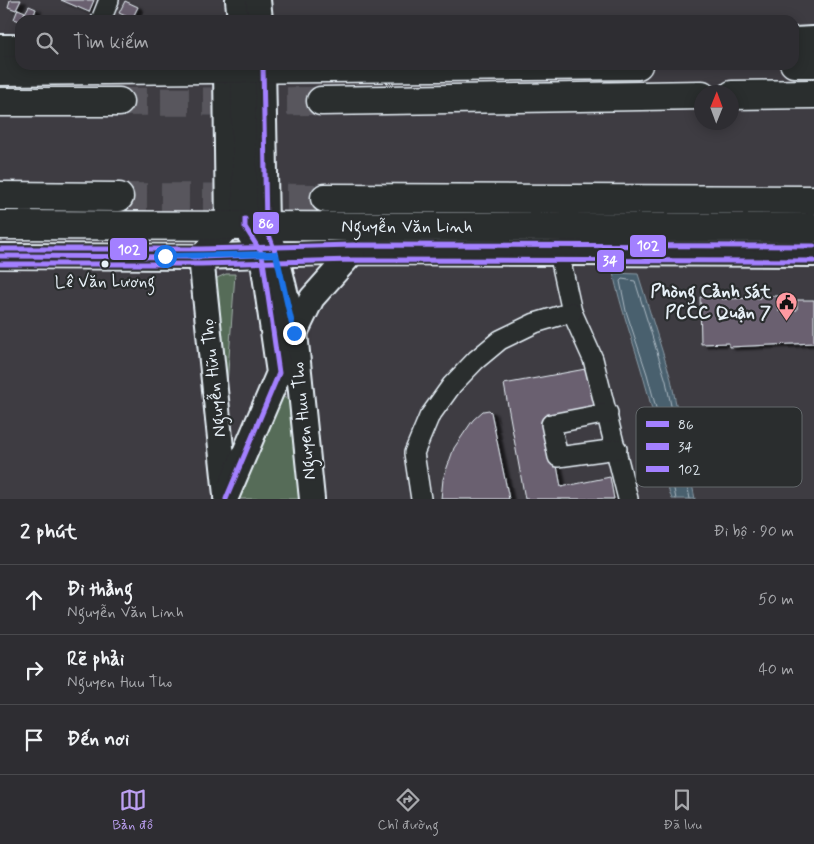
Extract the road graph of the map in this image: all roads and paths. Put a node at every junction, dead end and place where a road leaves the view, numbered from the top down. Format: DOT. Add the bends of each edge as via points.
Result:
graph roads {
  1 [pos="110,0"];
  2 [pos="238,0"];
  3 [pos="258,0"];
  4 [pos="103,15"];
  5 [pos="240,15"];
  6 [pos="260,15"];
  7 [pos="814,39"];
  8 [pos="799,40"];
  9 [pos="0,47"];
  10 [pos="15,47"];
  11 [pos="799,63"];
  12 [pos="814,63"];
  13 [pos="63,70"];
  14 [pos="253,70"];
  15 [pos="253,70"];
  16 [pos="0,71"];
  17 [pos="814,94"];
  18 [pos="694,95"];
  19 [pos="739,95"];
  20 [pos="321,101"];
  21 [pos="0,102"];
  22 [pos="119,102"];
  23 [pos="0,196"];
  24 [pos="119,197"];
  25 [pos="325,198"];
  26 [pos="814,200"];
  27 [pos="0,225"];
  28 [pos="255,227"];
  29 [pos="814,228"];
  30 [pos="353,252"];
  31 [pos="559,253"];
  32 [pos="269,254"];
  33 [pos="814,254"];
  34 [pos="0,256"];
  35 [pos="201,257"];
  36 [pos="572,312"];
  37 [pos="294,333"];
  38 [pos="608,413"];
  39 [pos="617,449"];
  40 [pos="226,498"];
  41 [pos="312,499"];
  42 [pos="421,499"];
  43 [pos="628,499"];
  1 -- 4 [label="street"];
  2 -- 5 [label="main road"];
  3 -- 6 [label="main road"];
  7 -- 8 [label="main road"];
  9 -- 10 [label="main road"];
  11 -- 12 [label="highway"];
  13 -- 16 [label="highway"];
  14 -- 28 [label="main road, Nguyen Huu Tho"];
  15 -- 28 [label="main road, Nguyen Huu Tho"];
  17 -- 19 [label="highway"];
  18 -- 20 [label="highway"];
  21 -- 22 [label="highway"];
  23 -- 24 [label="highway"];
  25 -- 26 [label="highway"];
  27 -- 28 [label="highway, Nguyễn Văn Linh"];
  28 -- 29 [label="highway, Nguyễn Văn Linh"];
  28 -- 32 [label="main road, Nguyen Huu Tho"];
  28 -- 32 [label="main road, Nguyen Huu Tho"];
  28 -- 35 [label="main road"];
  30 -- 31 [label="main road, Nguyễn Văn Linh"];
  30 -- 32 [label="main road, Nguyễn Văn Linh"];
  30 -- 37 [label="main road" via="312,298"];
  31 -- 33 [label="main road, Nguyễn Văn Linh"];
  31 -- 36 [label="street"];
  32 -- 35 [label="main road, Nguyễn Văn Linh"];
  32 -- 37 [label="main road, Nguyen Huu Tho"];
  32 -- 40 [label="main road, Nguyen Huu Tho" via="279,373"];
  34 -- 35 [label="main road, Nguyễn Văn Linh"];
  35 -- 40 [label="main road, Nguyễn Hữu Thọ"];
  36 -- 38 [label="street" via="593,359"];
  36 -- 42 [label="street" via="534,323 500,340 452,385 429,417 414,453"];
  37 -- 41 [label="main road, Nguyen Huu Tho"];
  38 -- 39 [label="street"];
  38 -- 39 [label="street" via="551,424 558,457"];
  39 -- 43 [label="street"];
}
